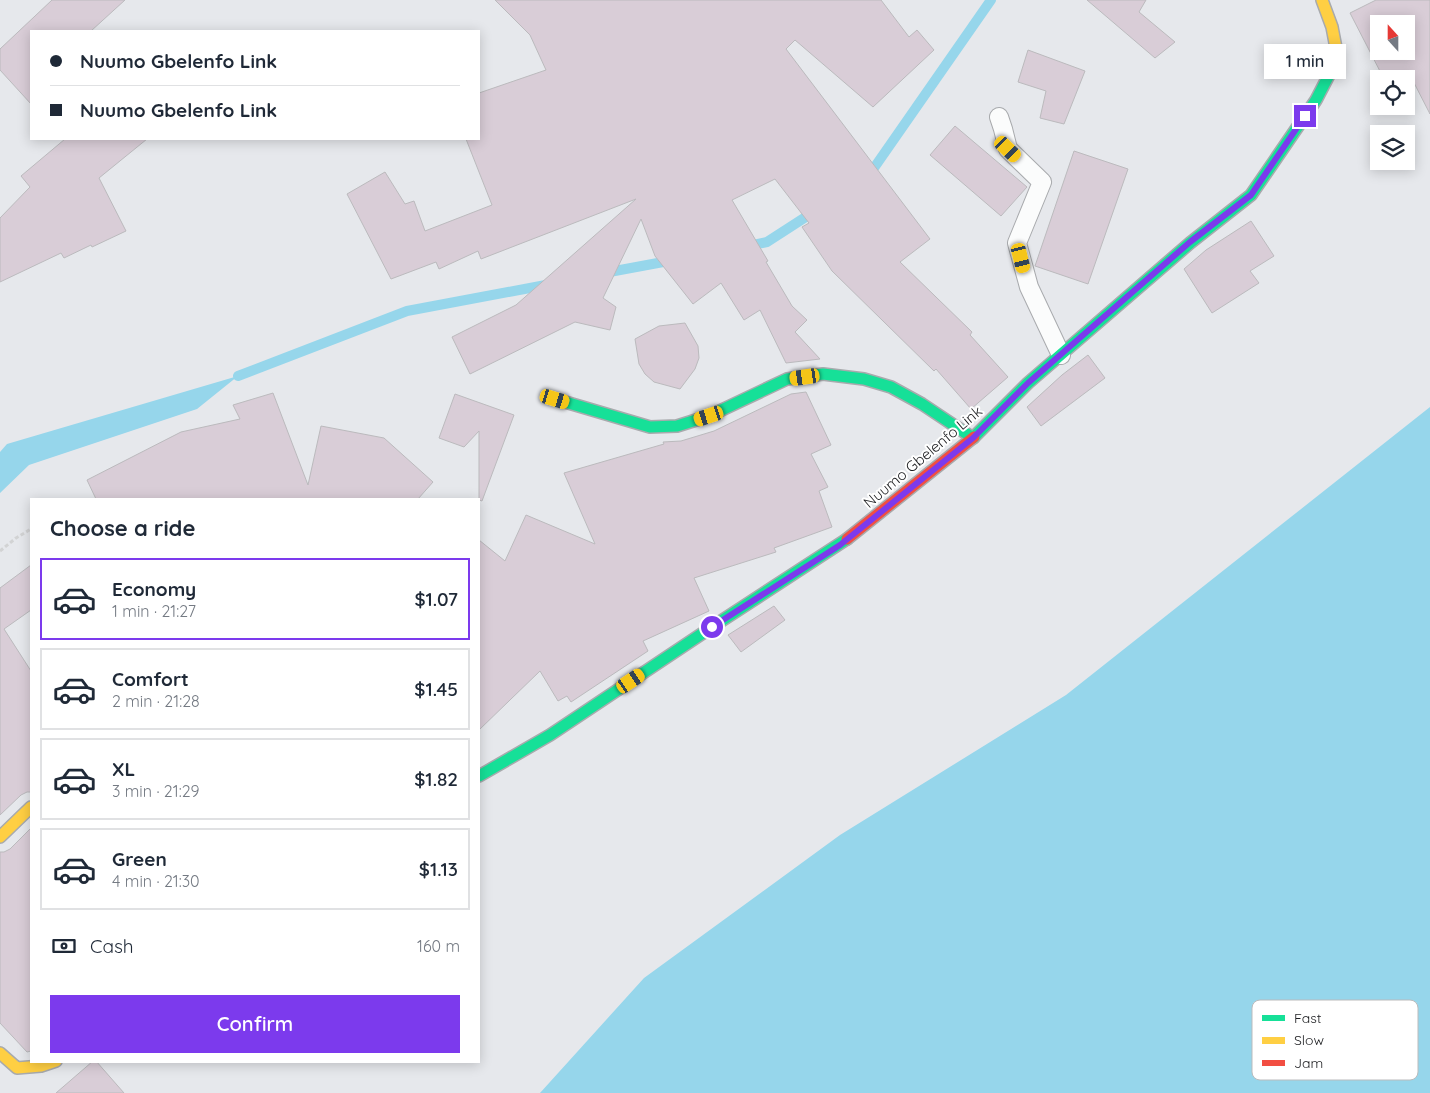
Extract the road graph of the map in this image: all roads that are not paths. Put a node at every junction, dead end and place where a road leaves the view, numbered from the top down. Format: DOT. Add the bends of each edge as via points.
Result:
graph roads {
  1 [pos="1323,1"];
  2 [pos="999,117"];
  3 [pos="1061,355"];
  4 [pos="555,399"];
  5 [pos="973,438"];
  6 [pos="480,775"];
  7 [pos="30,808"];
  8 [pos="0,837"];
  9 [pos="0,1053"];
  10 [pos="50,1063"];
  1 -- 3 [label="street, Nuumo Gbelenfo Link" via="1336,48 1329,75 1316,100 1251,195 1190,242"];
  2 -- 3 [label="lane" via="1008,149 1042,182 1018,243 1028,287"];
  3 -- 5 [label="street, Nuumo Gbelenfo Link"];
  4 -- 5 [label="street" via="650,427 677,426 709,416 787,379 823,374 864,379 891,387"];
  5 -- 6 [label="street, Nuumo Gbelenfo Link" via="840,545 550,735"];
  7 -- 8 [label="street"];
  9 -- 10 [label="street" via="17,1068"];
}
